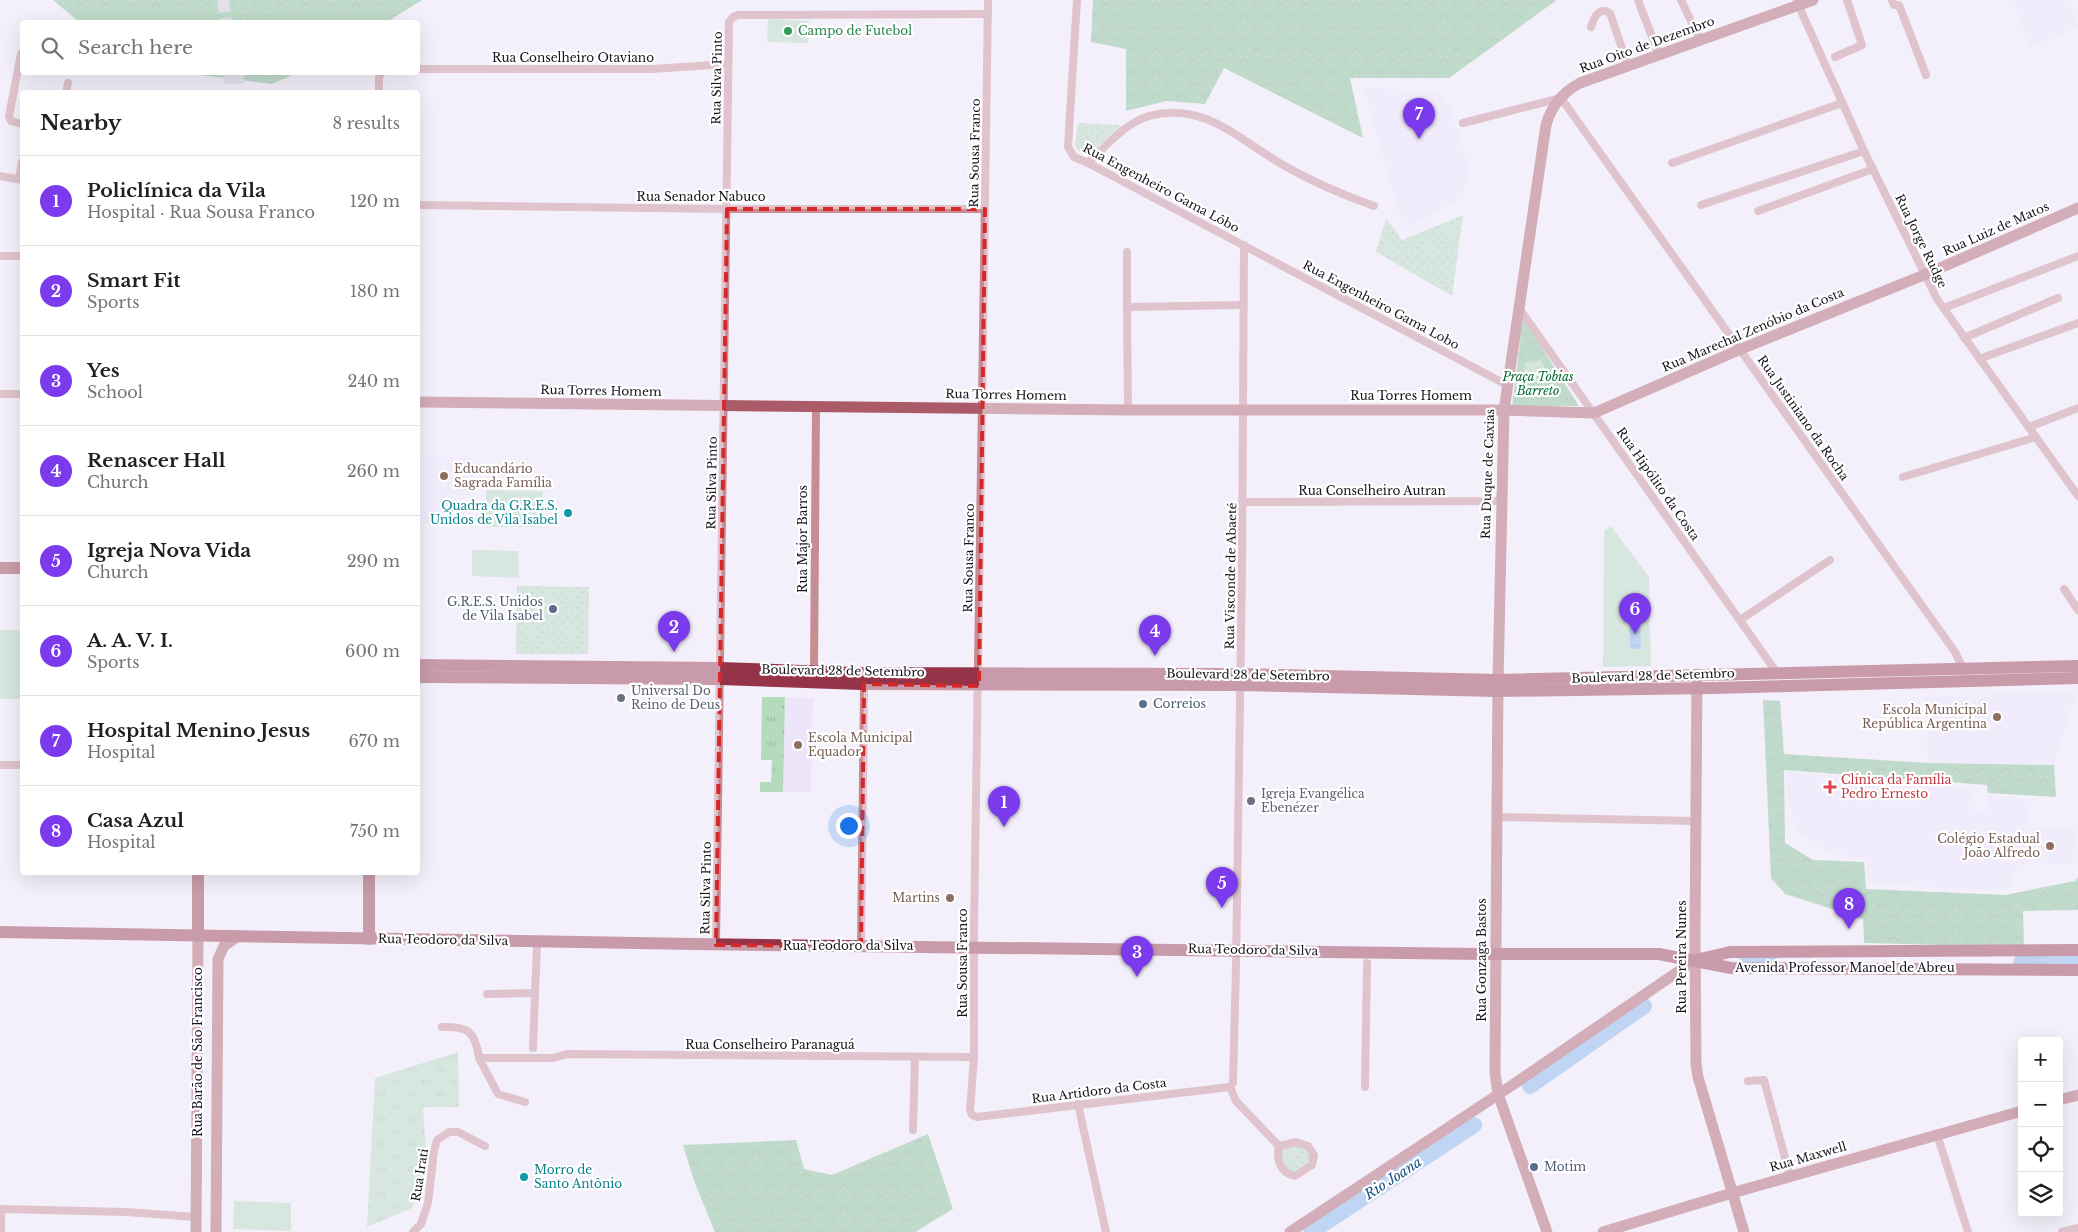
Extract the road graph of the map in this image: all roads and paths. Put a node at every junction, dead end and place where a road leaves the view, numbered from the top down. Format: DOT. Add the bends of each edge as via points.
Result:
graph roads {
  1 [pos="988,0"];
  2 [pos="1077,0"];
  3 [pos="1638,0"];
  4 [pos="1681,0"];
  5 [pos="1813,0"];
  6 [pos="1847,0"];
  7 [pos="1892,0"];
  8 [pos="1798,3"];
  9 [pos="988,14"];
  10 [pos="1591,27"];
  11 [pos="1700,40"];
  12 [pos="1660,55"];
  13 [pos="1835,56"];
  14 [pos="20,59"];
  15 [pos="728,64"];
  16 [pos="1628,66"];
  17 [pos="420,70"];
  18 [pos="381,75"];
  19 [pos="1926,75"];
  20 [pos="68,83"];
  21 [pos="66,90"];
  22 [pos="378,90"];
  23 [pos="1561,98"];
  24 [pos="1842,103"];
  25 [pos="20,123"];
  26 [pos="1463,123"];
  27 [pos="1864,151"];
  28 [pos="1088,162"];
  29 [pos="1672,163"];
  30 [pos="1873,169"];
  31 [pos="0,176"];
  32 [pos="20,180"];
  33 [pos="420,205"];
  34 [pos="1701,205"];
  35 [pos="1374,206"];
  36 [pos="2078,208"];
  37 [pos="728,209"];
  38 [pos="985,209"];
  39 [pos="1758,211"];
  40 [pos="1244,245"];
  41 [pos="1127,252"];
  42 [pos="0,256"];
  43 [pos="20,256"];
  44 [pos="2078,256"];
  45 [pos="1924,275"];
  46 [pos="2058,298"];
  47 [pos="1242,305"];
  48 [pos="1127,307"];
  49 [pos="1519,308"];
  50 [pos="1944,308"];
  51 [pos="2078,323"];
  52 [pos="1964,338"];
  53 [pos="1740,350"];
  54 [pos="1979,359"];
  55 [pos="1507,385"];
  56 [pos="0,394"];
  57 [pos="20,394"];
  58 [pos="420,402"];
  59 [pos="724,406"];
  60 [pos="816,406"];
  61 [pos="983,408"];
  62 [pos="2078,408"];
  63 [pos="1128,410"];
  64 [pos="1242,410"];
  65 [pos="1504,410"];
  66 [pos="1594,413"];
  67 [pos="2029,427"];
  68 [pos="2036,437"];
  69 [pos="1903,476"];
  70 [pos="2078,496"];
  71 [pos="1243,502"];
  72 [pos="1501,502"];
  73 [pos="1830,560"];
  74 [pos="0,568"];
  75 [pos="20,568"];
  76 [pos="2064,590"];
  77 [pos="2078,610"];
  78 [pos="1740,620"];
  79 [pos="420,665"];
  80 [pos="2078,666"];
  81 [pos="814,672"];
  82 [pos="1777,672"];
  83 [pos="855,673"];
  84 [pos="721,674"];
  85 [pos="1697,674"];
  86 [pos="1963,675"];
  87 [pos="420,677"];
  88 [pos="2078,678"];
  89 [pos="1240,679"];
  90 [pos="979,680"];
  91 [pos="862,684"];
  92 [pos="1498,685"];
  93 [pos="1697,688"];
  94 [pos="0,765"];
  95 [pos="20,765"];
  96 [pos="1497,817"];
  97 [pos="1696,821"];
  98 [pos="198,875"];
  99 [pos="369,875"];
  100 [pos="0,932"];
  101 [pos="198,935"];
  102 [pos="238,936"];
  103 [pos="368,939"];
  104 [pos="537,942"];
  105 [pos="716,945"];
  106 [pos="861,946"];
  107 [pos="974,946"];
  108 [pos="1236,950"];
  109 [pos="1936,950"];
  110 [pos="2078,950"];
  111 [pos="1963,951"];
  112 [pos="1495,954"];
  113 [pos="1695,960"];
  114 [pos="1367,963"];
  115 [pos="1938,969"];
  116 [pos="1964,969"];
  117 [pos="2078,970"];
  118 [pos="535,993"];
  119 [pos="487,994"];
  120 [pos="442,1027"];
  121 [pos="532,1048"];
  122 [pos="915,1057"];
  123 [pos="974,1057"];
  124 [pos="479,1058"];
  125 [pos="1748,1081"];
  126 [pos="1230,1087"];
  127 [pos="1365,1087"];
  128 [pos="1498,1094"];
  129 [pos="2078,1095"];
  130 [pos="2063,1099"];
  131 [pos="526,1102"];
  132 [pos="1078,1104"];
  133 [pos="2018,1112"];
  134 [pos="972,1115"];
  135 [pos="913,1130"];
  136 [pos="1937,1134"];
  137 [pos="485,1146"];
  138 [pos="1279,1146"];
  139 [pos="1790,1176"];
  140 [pos="1732,1193"];
  141 [pos="0,1209"];
  142 [pos="196,1217"];
  143 [pos="2078,1228"];
  144 [pos="1,1232"];
  145 [pos="196,1232"];
  146 [pos="211,1232"];
  147 [pos="216,1232"];
  148 [pos="413,1232"];
  149 [pos="1106,1232"];
  150 [pos="1290,1232"];
  151 [pos="1546,1232"];
  152 [pos="1603,1232"];
  153 [pos="1744,1232"];
  154 [pos="1968,1232"];
  155 [pos="2062,1232"];
  1 -- 9 [label="street, Rua Sousa Franco"];
  2 -- 28 [label="street, Rua Engenheiro Gama Lôbo" via="1068,146 1074,156"];
  3 -- 12 [label="street"];
  4 -- 11 [label="street"];
  5 -- 8 [label="street, Rua Oito de Dezembro"];
  6 -- 13 [label="street" via="1862,45"];
  7 -- 19 [label="street" via="1900,5"];
  8 -- 11 [label="street, Rua Oito de Dezembro"];
  8 -- 24 [label="street, Rua Jorge Rudge"];
  9 -- 15 [label="street, Rua Silva Pinto" via="738,15 730,22"];
  9 -- 38 [label="street, Rua Sousa Franco"];
  10 -- 16 [label="street" via="1599,12 1610,13"];
  11 -- 12 [label="street, Rua Oito de Dezembro"];
  12 -- 16 [label="street, Rua Oito de Dezembro"];
  14 -- 25 [label="street" via="9,116 11,121"];
  15 -- 17 [label="street, Rua Conselheiro Otaviano" via="652,69"];
  15 -- 37 [label="street, Rua Silva Pinto"];
  16 -- 23 [label="street, Rua Oito de Dezembro" via="1580,83"];
  18 -- 22 [label="street"];
  20 -- 21 [label="street"];
  23 -- 26 [label="street, Rua Oito de Dezembro"];
  23 -- 49 [label="street, Rua Duque de Caxias" via="1549,113 1546,125"];
  23 -- 53 [label="street, Rua Justiniano da Rocha"];
  24 -- 27 [label="street, Rua Jorge Rudge"];
  24 -- 29 [label="street"];
  27 -- 30 [label="street, Rua Jorge Rudge"];
  27 -- 34 [label="street"];
  28 -- 35 [label="street" via="1130,125 1147,116 1191,113 1207,117 1285,166"];
  28 -- 40 [label="street, Rua Engenheiro Gama Lôbo"];
  30 -- 39 [label="street"];
  30 -- 45 [label="street, Rua Jorge Rudge"];
  31 -- 32 [label="street"];
  33 -- 37 [label="street, Rua Senador Nabuco"];
  36 -- 45 [label="street, Rua Luiz de Matos"];
  37 -- 38 [label="street, Rua Senador Nabuco"];
  37 -- 59 [label="street, Rua Silva Pinto"];
  38 -- 61 [label="street, Rua Sousa Franco"];
  40 -- 47 [label="street, Rua Visconde de Abaeté"];
  40 -- 55 [label="street, Rua Engenheiro Gama Lobo"];
  41 -- 48 [label="street"];
  42 -- 43 [label="street"];
  44 -- 50 [label="street"];
  45 -- 50 [label="street, Rua Jorge Rudge"];
  45 -- 53 [label="street, Rua Marechal Zenóbio da Costa"];
  46 -- 52 [label="street"];
  47 -- 48 [label="street"];
  47 -- 64 [label="street, Rua Visconde de Abaeté"];
  48 -- 63 [label="street"];
  49 -- 55 [label="street, Rua Duque de Caxias"];
  49 -- 66 [label="street, Rua Hipólito da Costa"];
  50 -- 52 [label="street, Rua Jorge Rudge"];
  51 -- 54 [label="street"];
  52 -- 54 [label="street, Rua Jorge Rudge"];
  53 -- 66 [label="street, Rua Marechal Zenóbio da Costa"];
  53 -- 86 [label="street, Rua Justiniano da Rocha" via="1955,652"];
  54 -- 67 [label="street, Rua Jorge Rudge"];
  55 -- 65 [label="street, Rua Duque de Caxias"];
  56 -- 57 [label="street"];
  58 -- 59 [label="street, Rua Torres Homem"];
  59 -- 60 [label="street, Rua Torres Homem"];
  59 -- 84 [label="street, Rua Silva Pinto"];
  60 -- 61 [label="street, Rua Torres Homem"];
  60 -- 81 [label="street, Rua Major Barros"];
  61 -- 63 [label="street, Rua Torres Homem"];
  61 -- 90 [label="street, Rua Sousa Franco"];
  62 -- 67 [label="street"];
  63 -- 64 [label="street, Rua Torres Homem"];
  64 -- 65 [label="street, Rua Torres Homem"];
  64 -- 71 [label="street, Rua Visconde de Abaeté"];
  65 -- 66 [label="street, Rua Torres Homem"];
  65 -- 72 [label="street, Rua Duque de Caxias"];
  66 -- 78 [label="street, Rua Hipólito da Costa"];
  67 -- 68 [label="street, Rua Jorge Rudge"];
  68 -- 69 [label="street"];
  68 -- 70 [label="street, Rua Jorge Rudge"];
  71 -- 72 [label="street, Rua Conselheiro Autran"];
  71 -- 89 [label="street, Rua Visconde de Abaeté"];
  72 -- 92 [label="street, Rua Duque de Caxias"];
  73 -- 78 [label="street"];
  74 -- 75 [label="main road"];
  76 -- 77 [label="street"];
  78 -- 82 [label="street, Rua Hipólito da Costa"];
  79 -- 84 [label="main road, Boulevard 28 de Setembro"];
  80 -- 86 [label="main road, Boulevard 28 de Setembro"];
  81 -- 83 [label="main road, Boulevard 28 de Setembro"];
  81 -- 84 [label="main road, Boulevard 28 de Setembro"];
  82 -- 85 [label="main road, Boulevard 28 de Setembro"];
  82 -- 86 [label="main road, Boulevard 28 de Setembro"];
  83 -- 90 [label="main road, Boulevard 28 de Setembro"];
  83 -- 91 [label="street"];
  84 -- 87 [label="main road, Boulevard 28 de Setembro"];
  84 -- 91 [label="main road, Boulevard 28 de Setembro"];
  84 -- 105 [label="street, Rua Silva Pinto"];
  85 -- 92 [label="main road, Boulevard 28 de Setembro"];
  85 -- 93 [label="street, Rua Pereira Nunes"];
  86 -- 88 [label="main road, Boulevard 28 de Setembro"];
  86 -- 93 [label="main road, Boulevard 28 de Setembro"];
  89 -- 90 [label="main road, Boulevard 28 de Setembro"];
  89 -- 92 [label="main road, Boulevard 28 de Setembro"];
  89 -- 108 [label="street, Rua Visconde de Abaeté"];
  90 -- 91 [label="main road, Boulevard 28 de Setembro"];
  90 -- 107 [label="street, Rua Sousa Franco"];
  91 -- 106 [label="street"];
  92 -- 93 [label="main road, Boulevard 28 de Setembro"];
  92 -- 96 [label="street, Rua Gonzaga Bastos"];
  93 -- 97 [label="street, Rua Pereira Nunes"];
  94 -- 95 [label="street"];
  96 -- 97 [label="street"];
  96 -- 112 [label="street, Rua Gonzaga Bastos"];
  97 -- 113 [label="street, Rua Pereira Nunes"];
  98 -- 101 [label="main road, Rua Barão de São Francisco"];
  99 -- 103 [label="main road"];
  100 -- 101 [label="main road, Rua Teodoro da Silva"];
  101 -- 102 [label="main road, Rua Teodoro da Silva"];
  101 -- 142 [label="street, Rua Barão de São Francisco"];
  102 -- 103 [label="main road, Rua Teodoro da Silva"];
  102 -- 147 [label="street, Rua Barão de São Francisco" via="224,946 218,959"];
  103 -- 104 [label="main road, Rua Teodoro da Silva"];
  104 -- 105 [label="main road, Rua Teodoro da Silva"];
  104 -- 118 [label="street"];
  105 -- 106 [label="main road, Rua Teodoro da Silva"];
  106 -- 107 [label="main road, Rua Teodoro da Silva"];
  107 -- 108 [label="main road, Rua Teodoro da Silva"];
  107 -- 123 [label="street, Rua Sousa Franco"];
  108 -- 112 [label="main road, Rua Teodoro da Silva"];
  108 -- 126 [label="street, Rua Visconde de Abaeté" via="1233,1083"];
  109 -- 111 [label="main road, Avenida Professor Manoel de Abreu"];
  109 -- 113 [label="main road, Avenida Professor Manoel de Abreu" via="1730,952"];
  109 -- 115 [label="main road" via="1942,959"];
  110 -- 111 [label="main road, Avenida Professor Manoel de Abreu"];
  111 -- 116 [label="main road" via="1960,961"];
  112 -- 113 [label="main road, Rua Teodoro da Silva" via="1659,954"];
  112 -- 128 [label="street, Rua Gonzaga Bastos" via="1495,1073"];
  113 -- 115 [label="main road, Avenida Professor Manoel de Abreu" via="1731,968"];
  113 -- 128 [label="street"];
  113 -- 140 [label="street, Rua Pereira Nunes" via="1698,1077"];
  114 -- 127 [label="street"];
  115 -- 116 [label="main road, Avenida Professor Manoel de Abreu"];
  116 -- 117 [label="main road, Avenida Professor Manoel de Abreu"];
  118 -- 119 [label="street"];
  118 -- 121 [label="street"];
  120 -- 124 [label="street" via="457,1027 471,1034"];
  122 -- 123 [label="street, Rua Conselheiro Paranaguá"];
  122 -- 124 [label="street, Rua Conselheiro Paranaguá" via="567,1054 553,1058"];
  122 -- 135 [label="street"];
  123 -- 134 [label="street, Rua Sousa Franco"];
  124 -- 131 [label="street" via="498,1094"];
  125 -- 139 [label="street" via="1764,1080"];
  126 -- 132 [label="street, Rua Artidoro da Costa"];
  126 -- 138 [label="street" via="1236,1100"];
  128 -- 150 [label="street"];
  128 -- 151 [label="street, Rua Gonzaga Bastos"];
  129 -- 130 [label="street"];
  132 -- 134 [label="street, Rua Artidoro da Costa" via="977,1117"];
  132 -- 149 [label="street"];
  133 -- 136 [label="street, Rua Maxwell"];
  136 -- 139 [label="street, Rua Maxwell"];
  136 -- 154 [label="street"];
  137 -- 148 [label="street, Rua Irati" via="458,1132 449,1132 438,1140 428,1203 421,1224"];
  138 -- 138 [label="street" via="1280,1164 1290,1175 1312,1166 1314,1155 1308,1146 1296,1142"];
  139 -- 140 [label="street, Rua Maxwell"];
  140 -- 152 [label="street, Rua Maxwell"];
  140 -- 153 [label="street, Rua Pereira Nunes"];
  141 -- 142 [label="street"];
  141 -- 144 [label="street"];
  142 -- 145 [label="street, Rua Barão de São Francisco"];
  142 -- 146 [label="street" via="207,1218"];
  143 -- 155 [label="street"];
}
